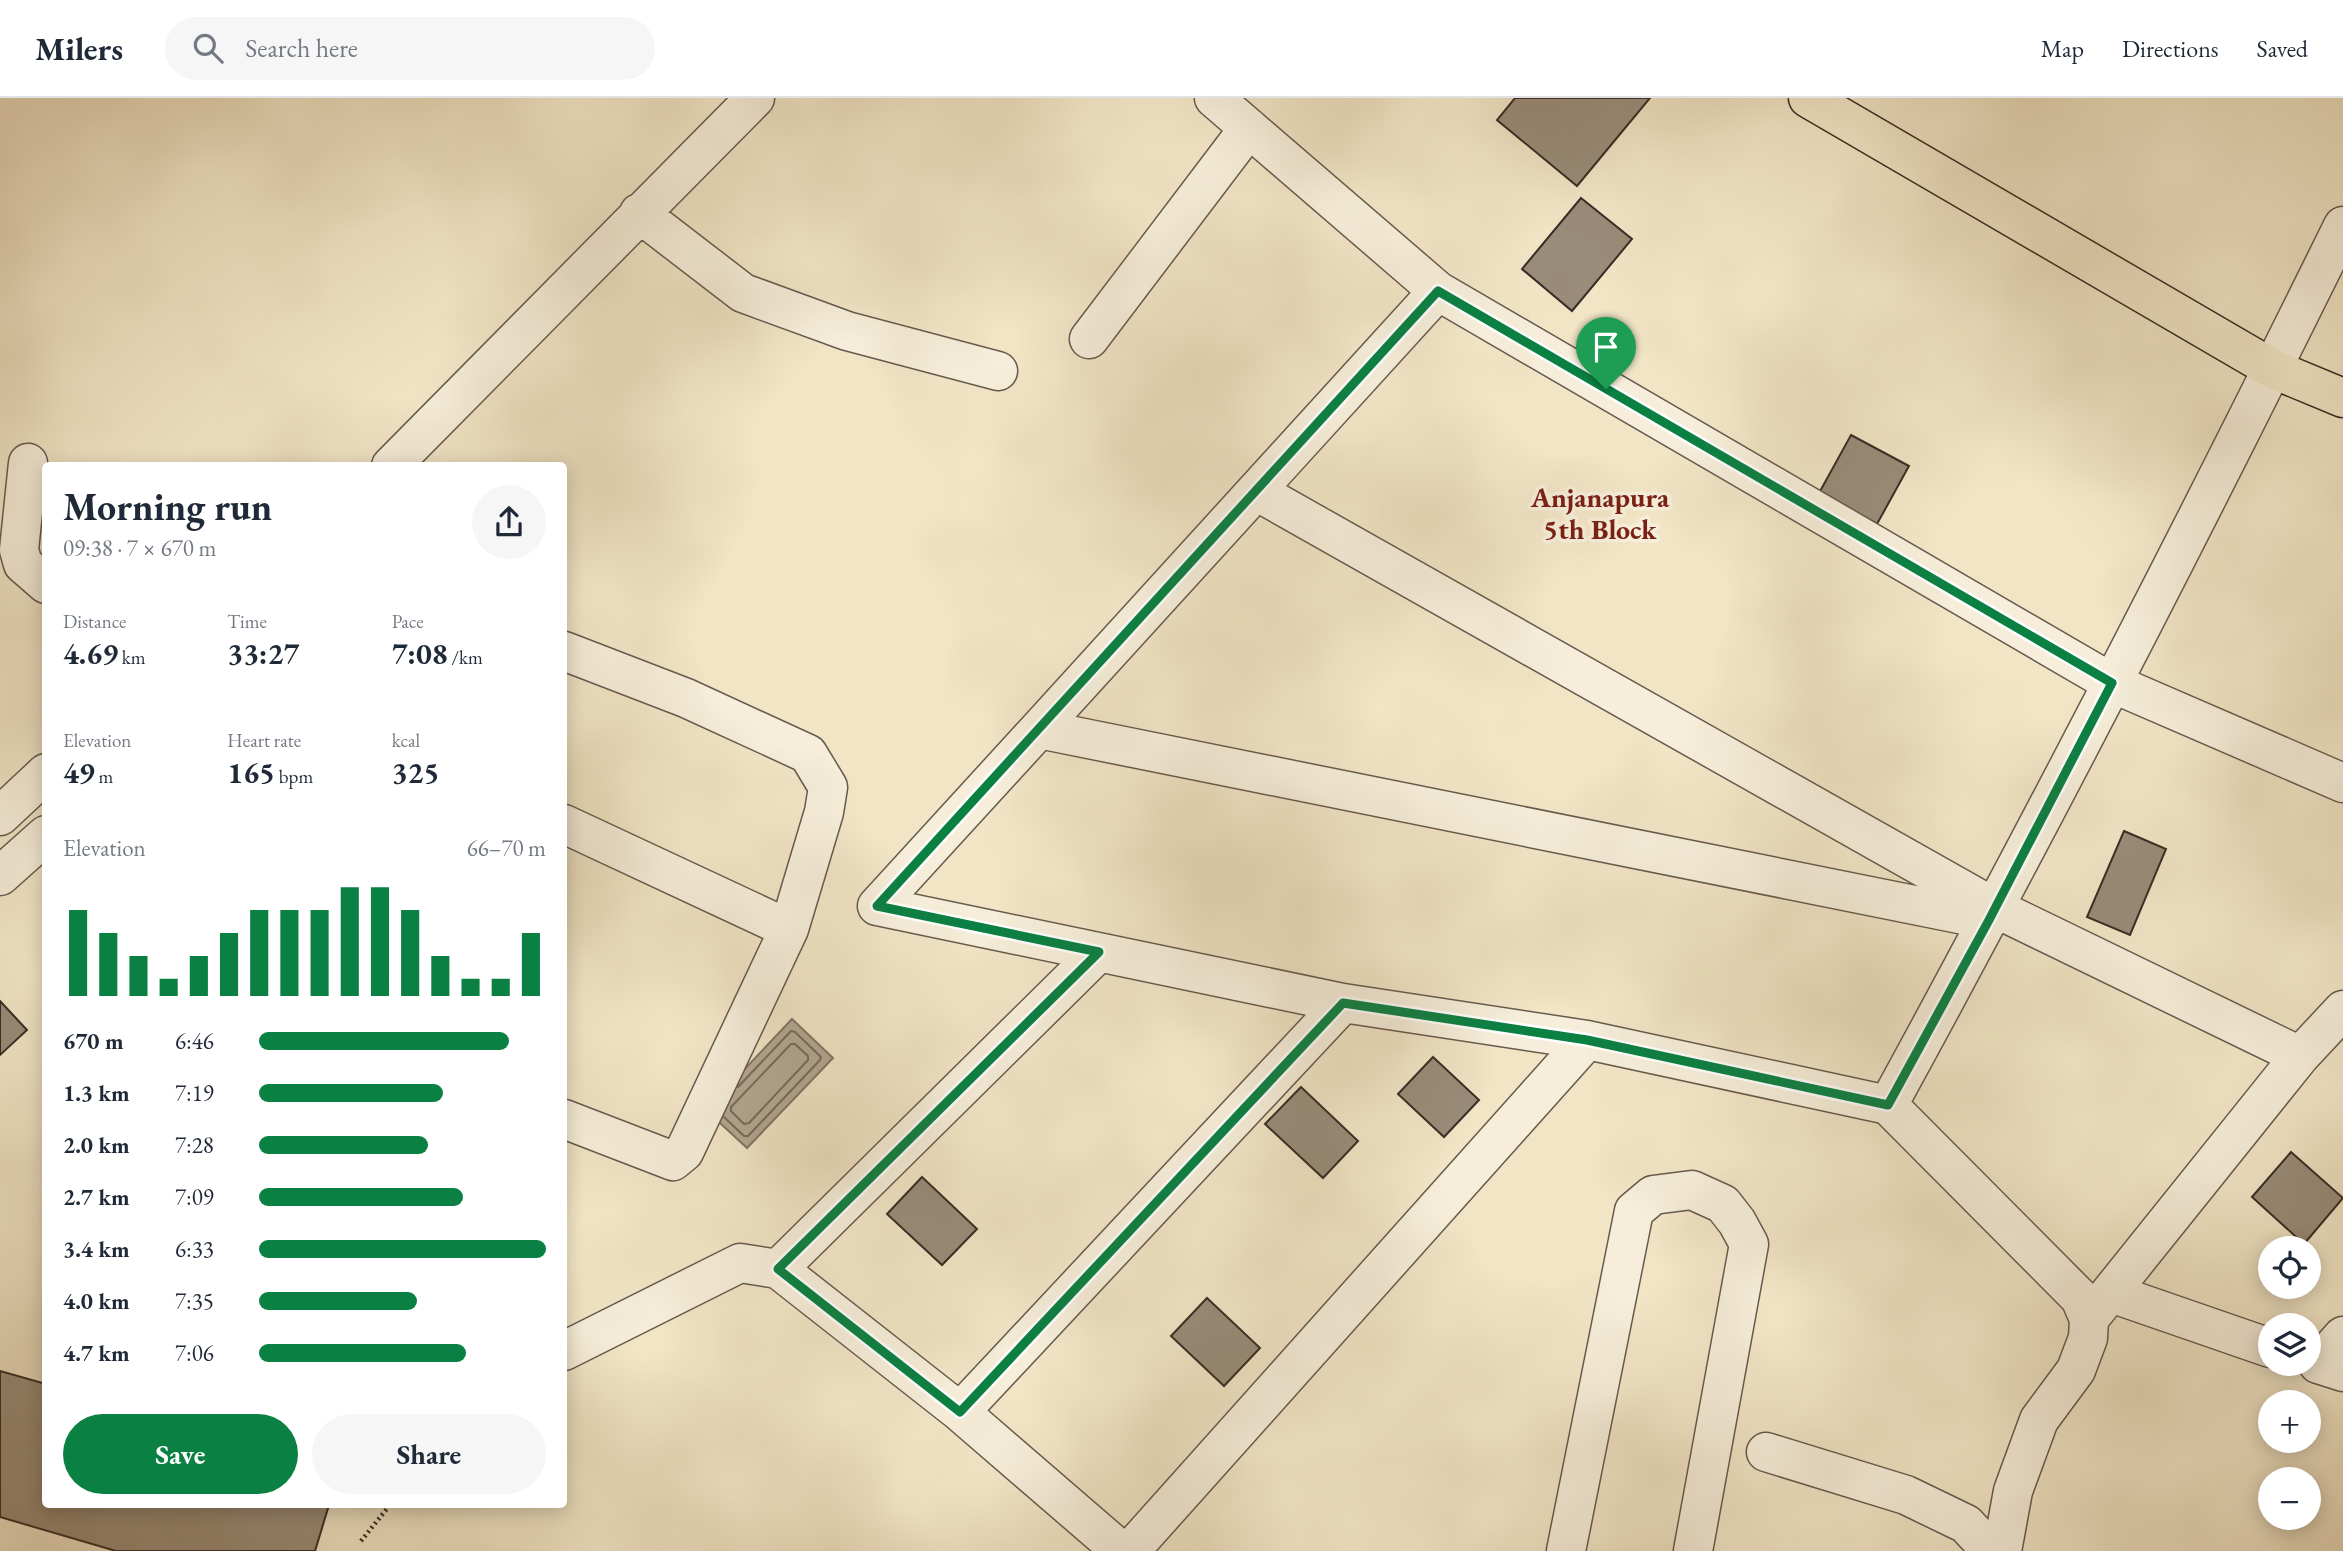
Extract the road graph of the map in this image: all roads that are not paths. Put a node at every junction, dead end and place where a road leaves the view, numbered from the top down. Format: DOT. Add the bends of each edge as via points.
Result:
graph roads {
  1 [pos="755,98"];
  2 [pos="1214,98"];
  3 [pos="1808,98"];
  4 [pos="1249,128"];
  5 [pos="639,213"];
  6 [pos="2343,226"];
  7 [pos="1438,291"];
  8 [pos="1089,340"];
  9 [pos="2273,369"];
  10 [pos="998,371"];
  11 [pos="2343,398"];
  12 [pos="395,462"];
  13 [pos="28,463"];
  14 [pos="1256,491"];
  15 [pos="42,581"];
  16 [pos="567,652"];
  17 [pos="2112,683"];
  18 [pos="1039,729"];
  19 [pos="42,777"];
  20 [pos="2343,783"];
  21 [pos="0,816"];
  22 [pos="567,825"];
  23 [pos="42,839"];
  24 [pos="0,876"];
  25 [pos="1992,914"];
  26 [pos="789,929"];
  27 [pos="1099,952"];
  28 [pos="1343,1003"];
  29 [pos="2343,1010"];
  30 [pos="1587,1040"];
  31 [pos="2300,1056"];
  32 [pos="1888,1105"];
  33 [pos="567,1120"];
  34 [pos="778,1269"];
  35 [pos="2100,1306"];
  36 [pos="2343,1336"];
  37 [pos="2258,1345"];
  38 [pos="567,1349"];
  39 [pos="2323,1366"];
  40 [pos="960,1412"];
  41 [pos="1766,1452"];
  42 [pos="1121,1551"];
  43 [pos="1130,1551"];
  44 [pos="1566,1551"];
  45 [pos="1693,1551"];
  46 [pos="1991,1551"];
  47 [pos="2002,1551"];
  1 -- 5 [label="street"];
  2 -- 4 [label="street"];
  3 -- 9 [label="main road"];
  4 -- 7 [label="street"];
  4 -- 8 [label="street"];
  5 -- 10 [label="street" via="743,293 847,331"];
  5 -- 12 [label="street"];
  6 -- 9 [label="street"];
  7 -- 14 [label="street"];
  7 -- 17 [label="street"];
  9 -- 11 [label="main road"];
  9 -- 17 [label="street"];
  13 -- 15 [label="street" via="19,550 23,564"];
  14 -- 18 [label="street"];
  14 -- 25 [label="street"];
  16 -- 26 [label="street" via="686,698 808,754 828,787"];
  17 -- 20 [label="street"];
  17 -- 25 [label="street"];
  18 -- 25 [label="street"];
  18 -- 27 [label="street" via="877,906"];
  19 -- 21 [label="street"];
  22 -- 26 [label="street"];
  23 -- 24 [label="street"];
  25 -- 31 [label="street"];
  25 -- 32 [label="street"];
  26 -- 33 [label="street" via="684,1152 673,1161"];
  27 -- 28 [label="street"];
  27 -- 34 [label="street"];
  28 -- 30 [label="street"];
  28 -- 40 [label="street"];
  29 -- 31 [label="street"];
  30 -- 32 [label="street"];
  30 -- 43 [label="street"];
  31 -- 35 [label="street"];
  32 -- 35 [label="street" via="2080,1298"];
  34 -- 38 [label="street" via="740,1263"];
  34 -- 40 [label="street"];
  35 -- 37 [label="street"];
  35 -- 47 [label="street" via="2076,1370 2039,1420 2013,1491"];
  36 -- 39 [label="street"];
  40 -- 42 [label="street"];
  41 -- 46 [label="street" via="1906,1495 1966,1524"];
  44 -- 45 [label="street" via="1634,1211 1653,1195 1692,1190 1723,1204 1749,1244"];
}
